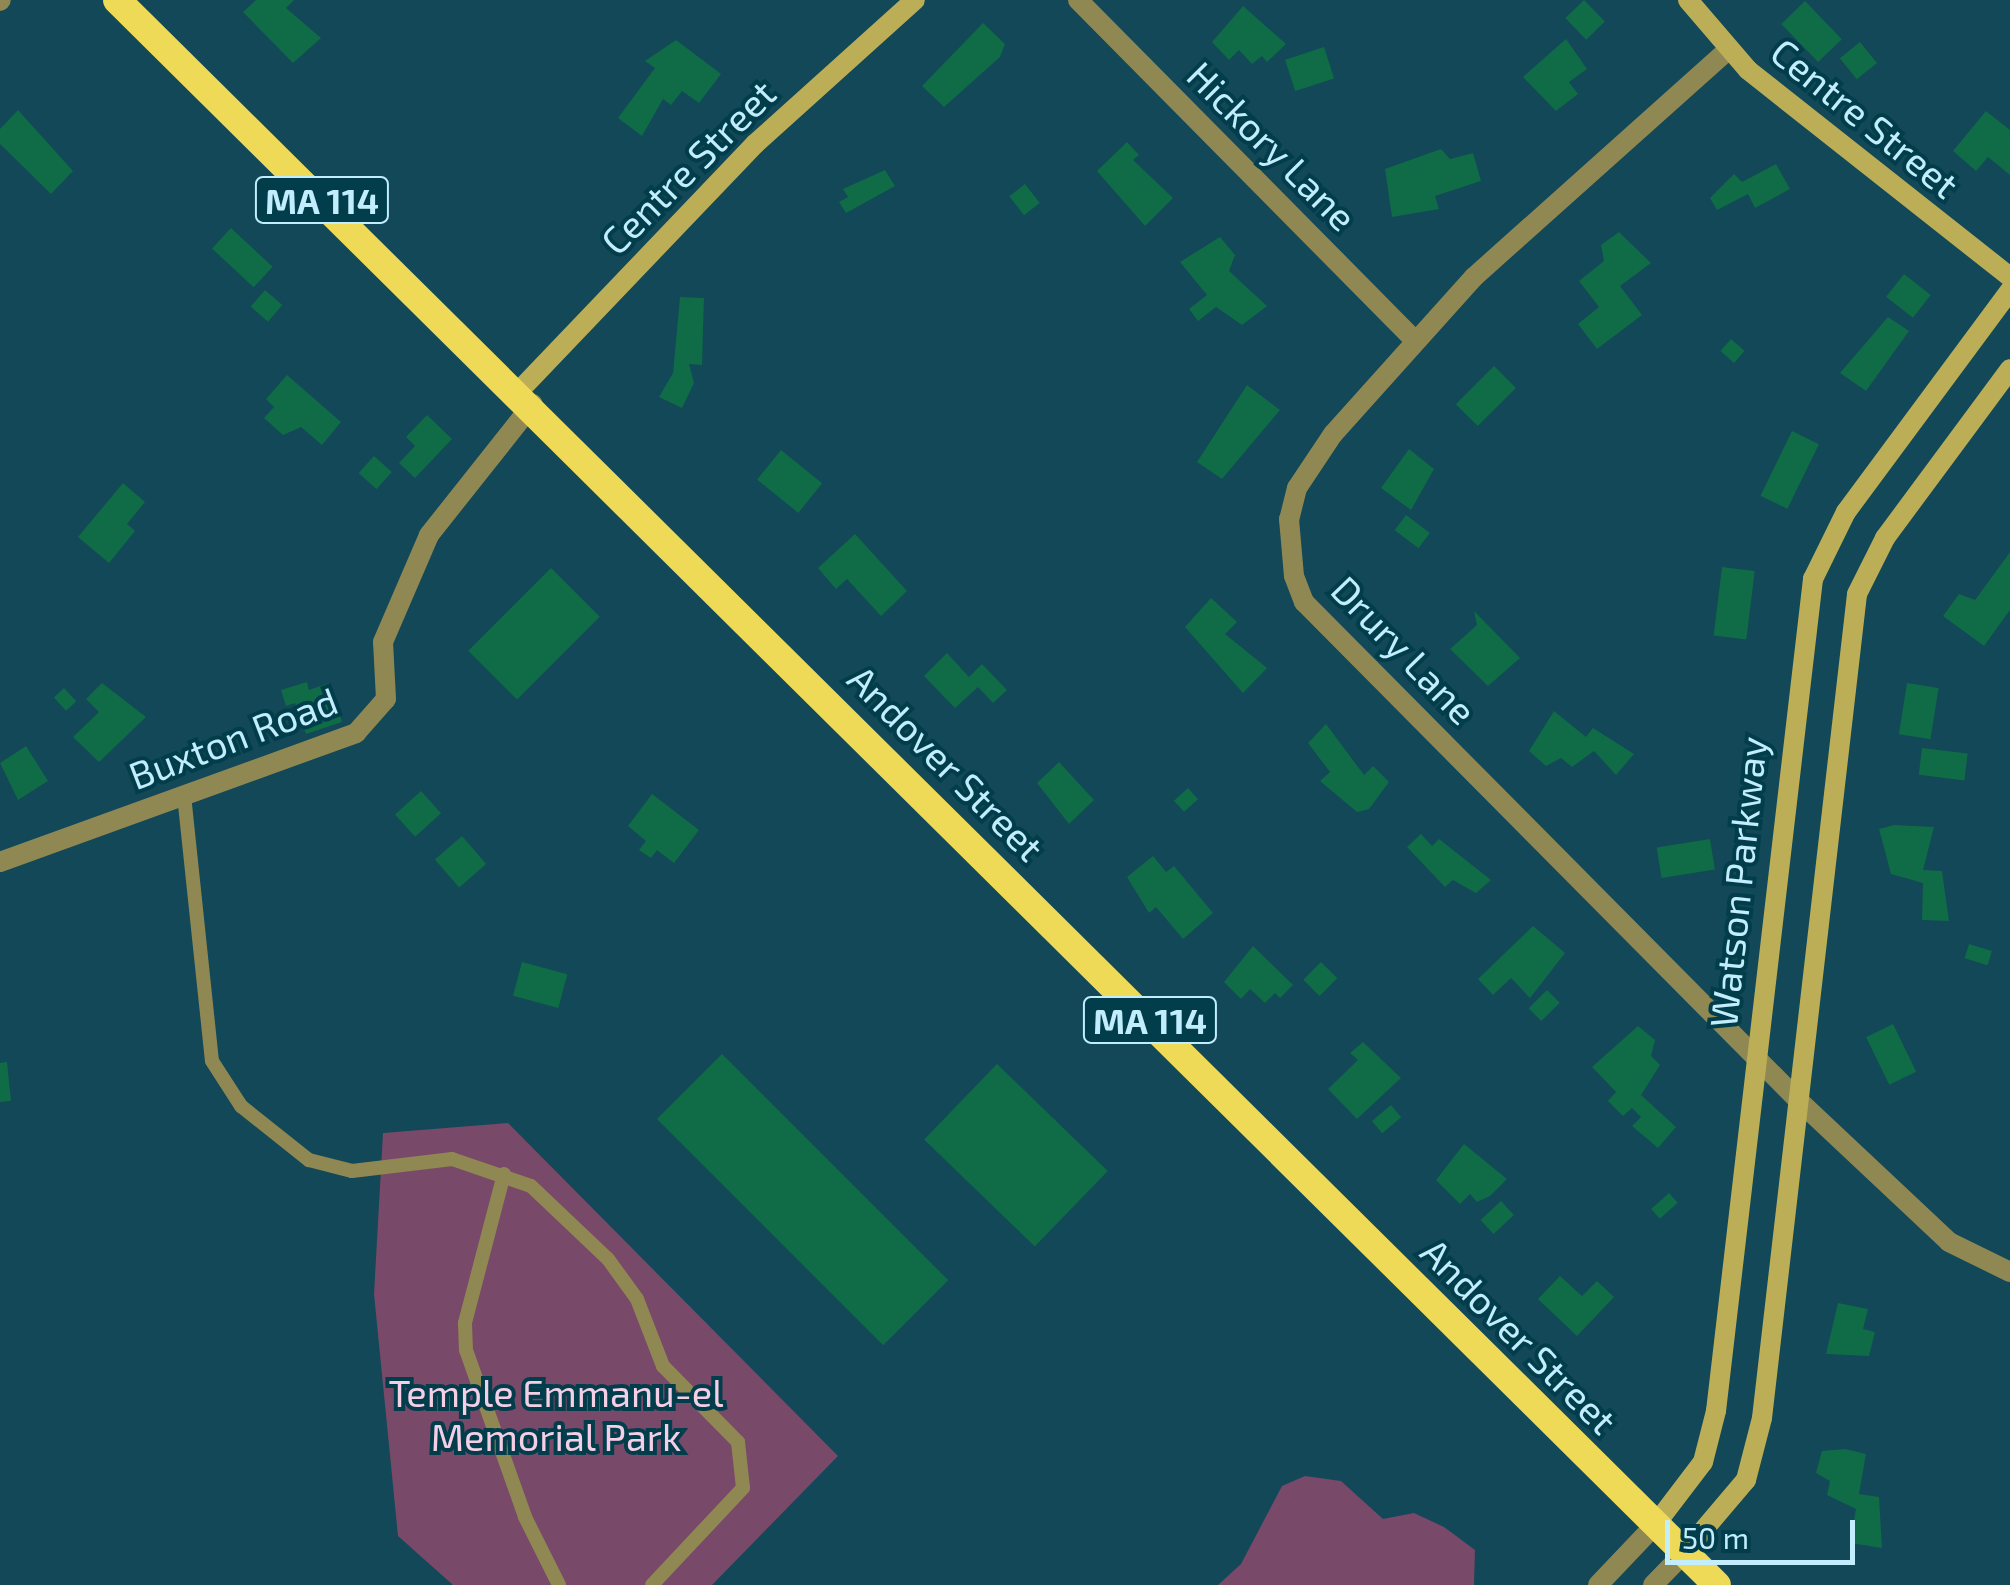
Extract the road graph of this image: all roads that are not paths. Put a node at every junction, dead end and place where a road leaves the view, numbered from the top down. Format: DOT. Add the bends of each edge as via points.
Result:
graph roads {
  1 [pos="117,0"];
  2 [pos="914,0"];
  3 [pos="1078,0"];
  4 [pos="1688,0"];
  5 [pos="1728,49"];
  6 [pos="2010,277"];
  7 [pos="2010,290"];
  8 [pos="1416,341"];
  9 [pos="2010,370"];
  10 [pos="526,398"];
  11 [pos="184,795"];
  12 [pos="0,862"];
  13 [pos="1754,1053"];
  14 [pos="1798,1100"];
  15 [pos="504,1174"];
  16 [pos="2010,1272"];
  17 [pos="1655,1524"];
  18 [pos="1684,1553"];
  19 [pos="559,1585"];
  20 [pos="652,1585"];
  21 [pos="1598,1585"];
  22 [pos="1653,1585"];
  23 [pos="1717,1585"];
  1 -- 10 [label="highway, Andover Street / MA 114"];
  2 -- 10 [label="main road, Centre Street" via="755,144"];
  3 -- 8 [label="street, Hickory Lane"];
  4 -- 5 [label="main road, Centre Street"];
  5 -- 6 [label="main road, Centre Street"];
  5 -- 8 [label="street, Drury Lane" via="1591,165"];
  7 -- 13 [label="main road, Watson Parkway" via="1846,512 1812,580"];
  8 -- 13 [label="street, Drury Lane" via="1313,458 1297,488 1290,546 1304,602"];
  9 -- 14 [label="main road" via="1885,538 1857,594"];
  10 -- 11 [label="street, Buxton Road" via="429,535 384,642 386,699 372,718 334,745"];
  10 -- 17 [label="highway, Andover Street / MA 114"];
  11 -- 12 [label="street, Buxton Road"];
  11 -- 15 [label="lane" via="212,1062 241,1106 309,1160 352,1171 452,1159"];
  13 -- 14 [label="street, Drury Lane"];
  13 -- 17 [label="main road, Watson Parkway" via="1712,1434 1688,1488"];
  14 -- 16 [label="street, Drury Lane" via="1949,1242"];
  14 -- 18 [label="main road" via="1757,1446 1730,1506"];
  15 -- 19 [label="lane" via="465,1323 466,1350 531,1532"];
  15 -- 20 [label="lane" via="531,1186 608,1259 638,1299 663,1366 738,1442 744,1488"];
  17 -- 18 [label="highway, Andover Street / MA 114"];
  17 -- 21 [label="street"];
  18 -- 22 [label="street"];
  18 -- 23 [label="highway, Andover Street / MA 114"];
}
